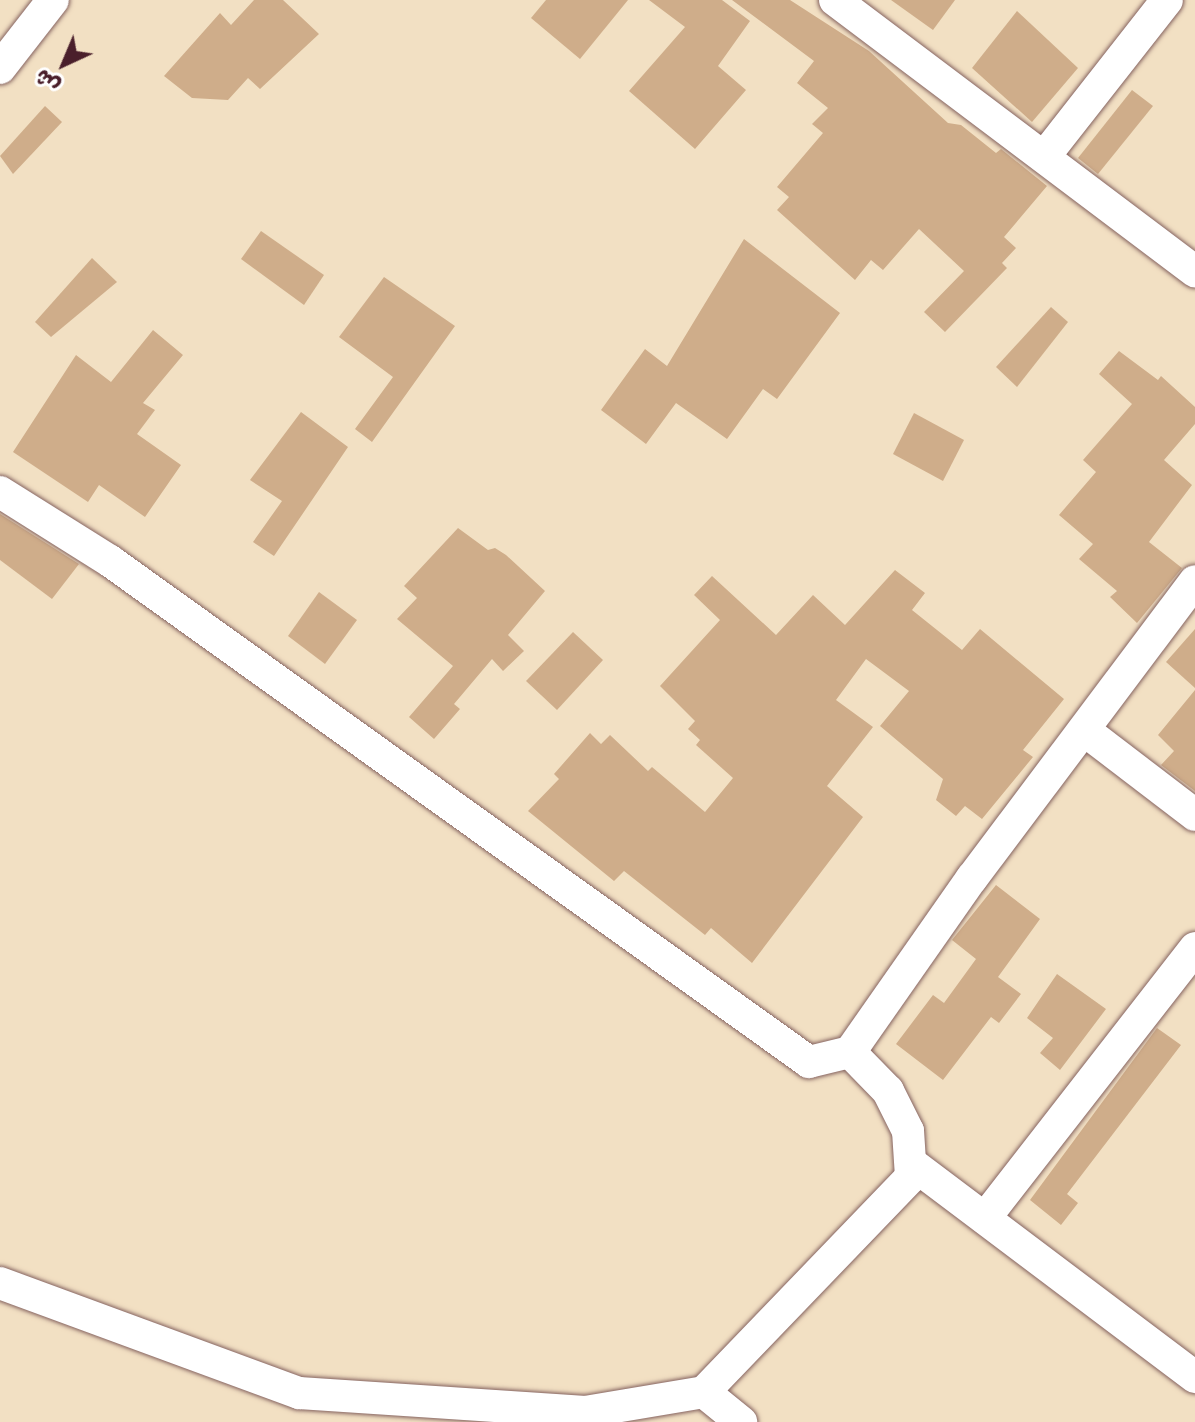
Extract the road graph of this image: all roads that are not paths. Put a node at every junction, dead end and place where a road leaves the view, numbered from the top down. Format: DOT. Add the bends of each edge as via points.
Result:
graph roads {
  1 [pos="53,0"];
  2 [pos="835,0"];
  3 [pos="1167,0"];
  4 [pos="0,68"];
  5 [pos="1044,157"];
  6 [pos="1195,271"];
  7 [pos="0,492"];
  8 [pos="1195,581"];
  9 [pos="1084,730"];
  10 [pos="1195,815"];
  11 [pos="1195,948"];
  12 [pos="1184,984"];
  13 [pos="850,1052"];
  14 [pos="911,1163"];
  15 [pos="985,1218"];
  16 [pos="0,1283"];
  17 [pos="1195,1377"];
  18 [pos="704,1392"];
  19 [pos="339,1409"];
  20 [pos="583,1417"];
  21 [pos="741,1422"];
  1 -- 4 [label="street"];
  2 -- 5 [label="street"];
  3 -- 5 [label="street"];
  5 -- 6 [label="street"];
  7 -- 13 [label="street" via="110,561 809,1062"];
  8 -- 9 [label="street"];
  9 -- 10 [label="street"];
  9 -- 13 [label="street"];
  11 -- 12 [label="street"];
  12 -- 15 [label="street"];
  13 -- 14 [label="street" via="888,1091 908,1131"];
  14 -- 15 [label="street"];
  14 -- 18 [label="street" via="911,1177"];
  15 -- 17 [label="street"];
  16 -- 19 [label="street"];
  18 -- 20 [label="street"];
  18 -- 21 [label="street"];
  19 -- 20 [label="street"];
}
